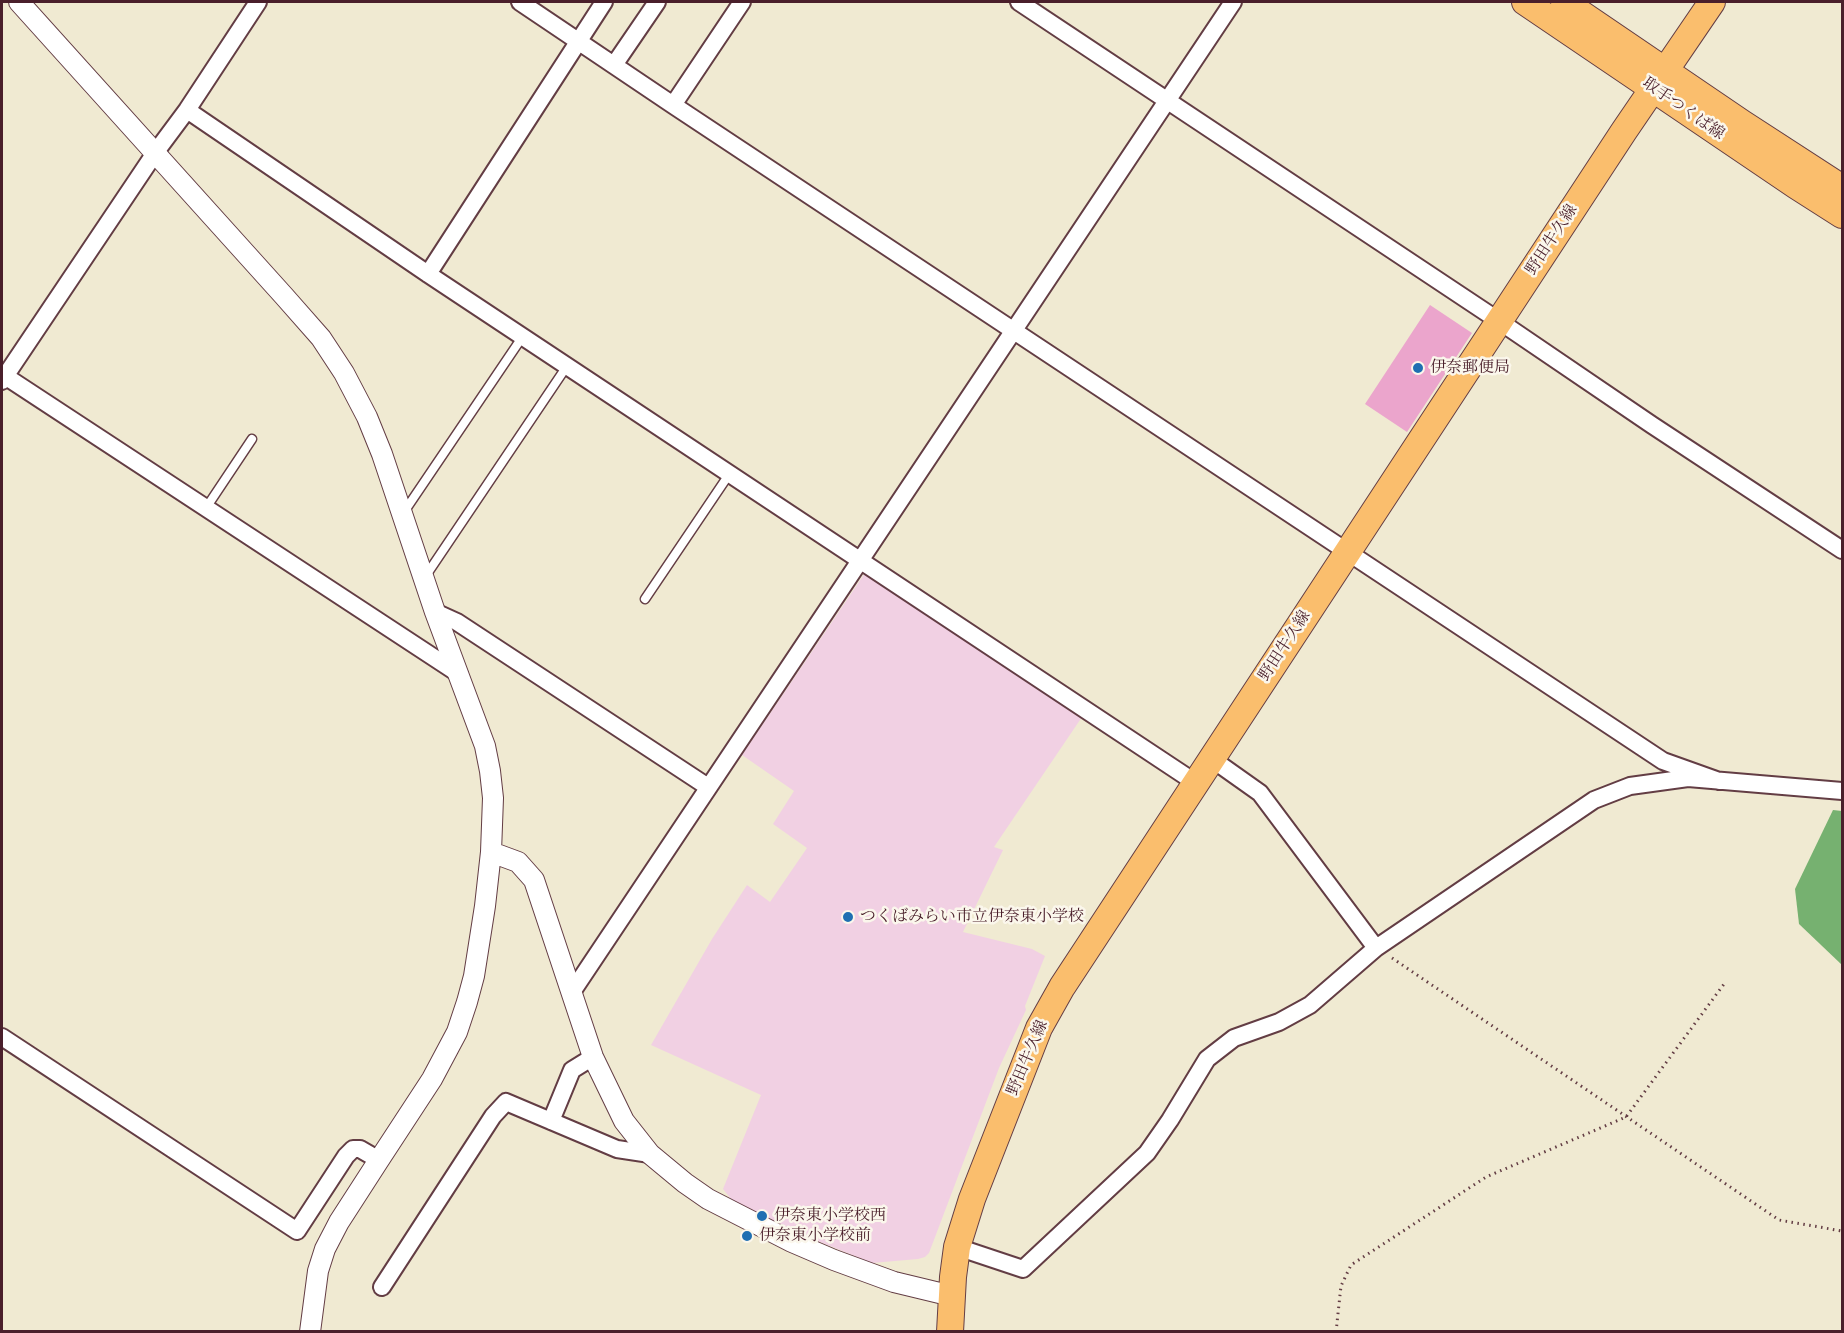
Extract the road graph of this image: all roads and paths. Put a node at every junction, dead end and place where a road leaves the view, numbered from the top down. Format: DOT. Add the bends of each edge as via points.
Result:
graph roads {
  1 [pos="19,2"];
  2 [pos="258,2"];
  3 [pos="604,2"];
  4 [pos="657,2"];
  5 [pos="742,2"];
  6 [pos="1020,2"];
  7 [pos="1233,2"];
  8 [pos="1525,2"];
  9 [pos="1564,2"];
  10 [pos="1712,2"];
  11 [pos="527,3"];
  12 [pos="578,40"];
  13 [pos="614,65"];
  14 [pos="1659,80"];
  15 [pos="1168,100"];
  16 [pos="673,105"];
  17 [pos="187,110"];
  18 [pos="155,153"];
  19 [pos="1842,188"];
  20 [pos="1842,216"];
  21 [pos="428,274"];
  22 [pos="1499,321"];
  23 [pos="1014,331"];
  24 [pos="522,336"];
  25 [pos="567,366"];
  26 [pos="3,379"];
  27 [pos="252,439"];
  28 [pos="730,473"];
  29 [pos="206,508"];
  30 [pos="402,515"];
  31 [pos="1842,550"];
  32 [pos="1347,552"];
  33 [pos="860,560"];
  34 [pos="424,578"];
  35 [pos="645,599"];
  36 [pos="435,612"];
  37 [pos="459,674"];
  38 [pos="1212,759"];
  39 [pos="1719,781"];
  40 [pos="1196,783"];
  41 [pos="708,787"];
  42 [pos="1842,790"];
  43 [pos="491,852"];
  44 [pos="1376,948"];
  45 [pos="1724,984"];
  46 [pos="572,992"];
  47 [pos="2,1037"];
  48 [pos="593,1057"];
  49 [pos="1626,1117"];
  50 [pos="551,1121"];
  51 [pos="650,1154"];
  52 [pos="379,1160"];
  53 [pos="1842,1231"];
  54 [pos="957,1247"];
  55 [pos="382,1287"];
  56 [pos="952,1296"];
  57 [pos="310,1332"];
  58 [pos="951,1332"];
  59 [pos="1336,1332"];
  1 -- 18 [label="street"];
  2 -- 17 [label="street"];
  3 -- 12 [label="street"];
  4 -- 13 [label="street"];
  5 -- 16 [label="street"];
  6 -- 15 [label="street"];
  7 -- 15 [label="street"];
  8 -- 14 [label="main road, 取手つくば線"];
  9 -- 14 [label="main road, 取手つくば線"];
  10 -- 14 [label="main road, 野田牛久線"];
  11 -- 12 [label="street"];
  12 -- 13 [label="street"];
  12 -- 21 [label="street"];
  13 -- 16 [label="street"];
  14 -- 19 [label="main road, 取手つくば線"];
  14 -- 20 [label="main road, 取手つくば線" via="1758,160"];
  14 -- 22 [label="main road, 野田牛久線"];
  15 -- 22 [label="street"];
  15 -- 23 [label="street"];
  16 -- 23 [label="street"];
  17 -- 18 [label="street"];
  17 -- 21 [label="street"];
  18 -- 26 [label="street"];
  18 -- 30 [label="street" via="321,338 367,417"];
  21 -- 24 [label="street"];
  22 -- 31 [label="street"];
  22 -- 32 [label="main road, 野田牛久線"];
  23 -- 32 [label="street"];
  23 -- 33 [label="street"];
  24 -- 25 [label="street"];
  24 -- 30 [label="lane"];
  25 -- 28 [label="street"];
  25 -- 34 [label="lane"];
  26 -- 29 [label="street"];
  27 -- 29 [label="lane"];
  28 -- 33 [label="street"];
  28 -- 35 [label="lane"];
  29 -- 37 [label="street"];
  30 -- 34 [label="street"];
  32 -- 38 [label="main road, 野田牛久線"];
  32 -- 39 [label="street" via="1664,761"];
  33 -- 40 [label="street"];
  33 -- 41 [label="street"];
  34 -- 36 [label="street"];
  36 -- 37 [label="street"];
  36 -- 41 [label="street" via="457,622"];
  37 -- 43 [label="street" via="490,771"];
  38 -- 40 [label="main road, 野田牛久線"];
  38 -- 44 [label="street" via="1260,793"];
  39 -- 42 [label="street"];
  39 -- 44 [label="street" via="1688,778 1630,786 1594,800"];
  40 -- 54 [label="main road, 野田牛久線" via="1039,1028"];
  41 -- 46 [label="street"];
  43 -- 46 [label="street" via="518,862 534,880"];
  43 -- 52 [label="street" via="474,976 457,1032 432,1079"];
  44 -- 49 [label="path"];
  44 -- 54 [label="street" via="1310,1005 1279,1022 1234,1038 1207,1059 1147,1153 1023,1269"];
  45 -- 49 [label="path"];
  46 -- 48 [label="street"];
  47 -- 52 [label="street" via="297,1231 353,1149"];
  48 -- 50 [label="street" via="572,1070"];
  48 -- 51 [label="street" via="624,1121"];
  49 -- 53 [label="path" via="1779,1220"];
  49 -- 59 [label="path" via="1486,1177 1351,1265 1341,1286"];
  50 -- 51 [label="street" via="617,1149"];
  50 -- 55 [label="street" via="506,1102 493,1116"];
  51 -- 56 [label="street" via="708,1199 792,1242 894,1282"];
  52 -- 57 [label="street" via="325,1248"];
  54 -- 56 [label="main road, 野田牛久線"];
  56 -- 58 [label="main road, 野田牛久線"];
}
